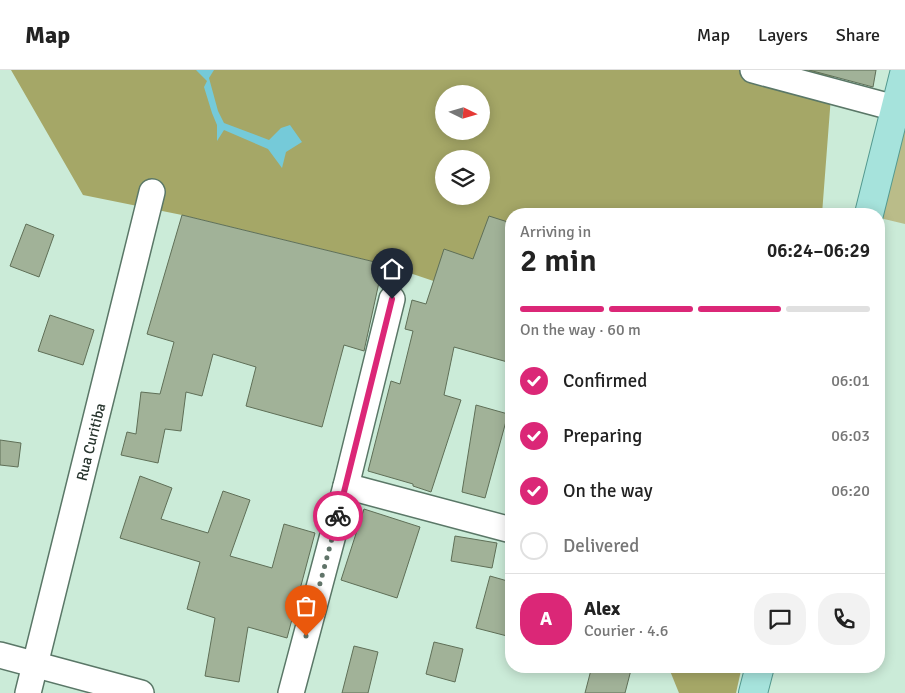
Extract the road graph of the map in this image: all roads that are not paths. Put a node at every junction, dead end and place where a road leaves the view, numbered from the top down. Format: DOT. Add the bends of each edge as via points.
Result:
graph roads {
  1 [pos="753,70"];
  2 [pos="905,70"];
  3 [pos="895,108"];
  4 [pos="152,192"];
  5 [pos="870,208"];
  6 [pos="392,299"];
  7 [pos="346,486"];
  8 [pos="505,528"];
  9 [pos="0,655"];
  10 [pos="36,665"];
  11 [pos="758,673"];
  12 [pos="28,693"];
  13 [pos="141,693"];
  14 [pos="291,693"];
  15 [pos="753,693"];
  1 -- 3 [label="street"];
  2 -- 3 [label="main road"];
  3 -- 5 [label="main road"];
  4 -- 10 [label="street, Rua Curitiba"];
  6 -- 7 [label="street"];
  7 -- 8 [label="street"];
  7 -- 14 [label="street"];
  9 -- 10 [label="street"];
  10 -- 12 [label="street, Rua Curitiba"];
  10 -- 13 [label="street"];
  11 -- 15 [label="main road"];
}
